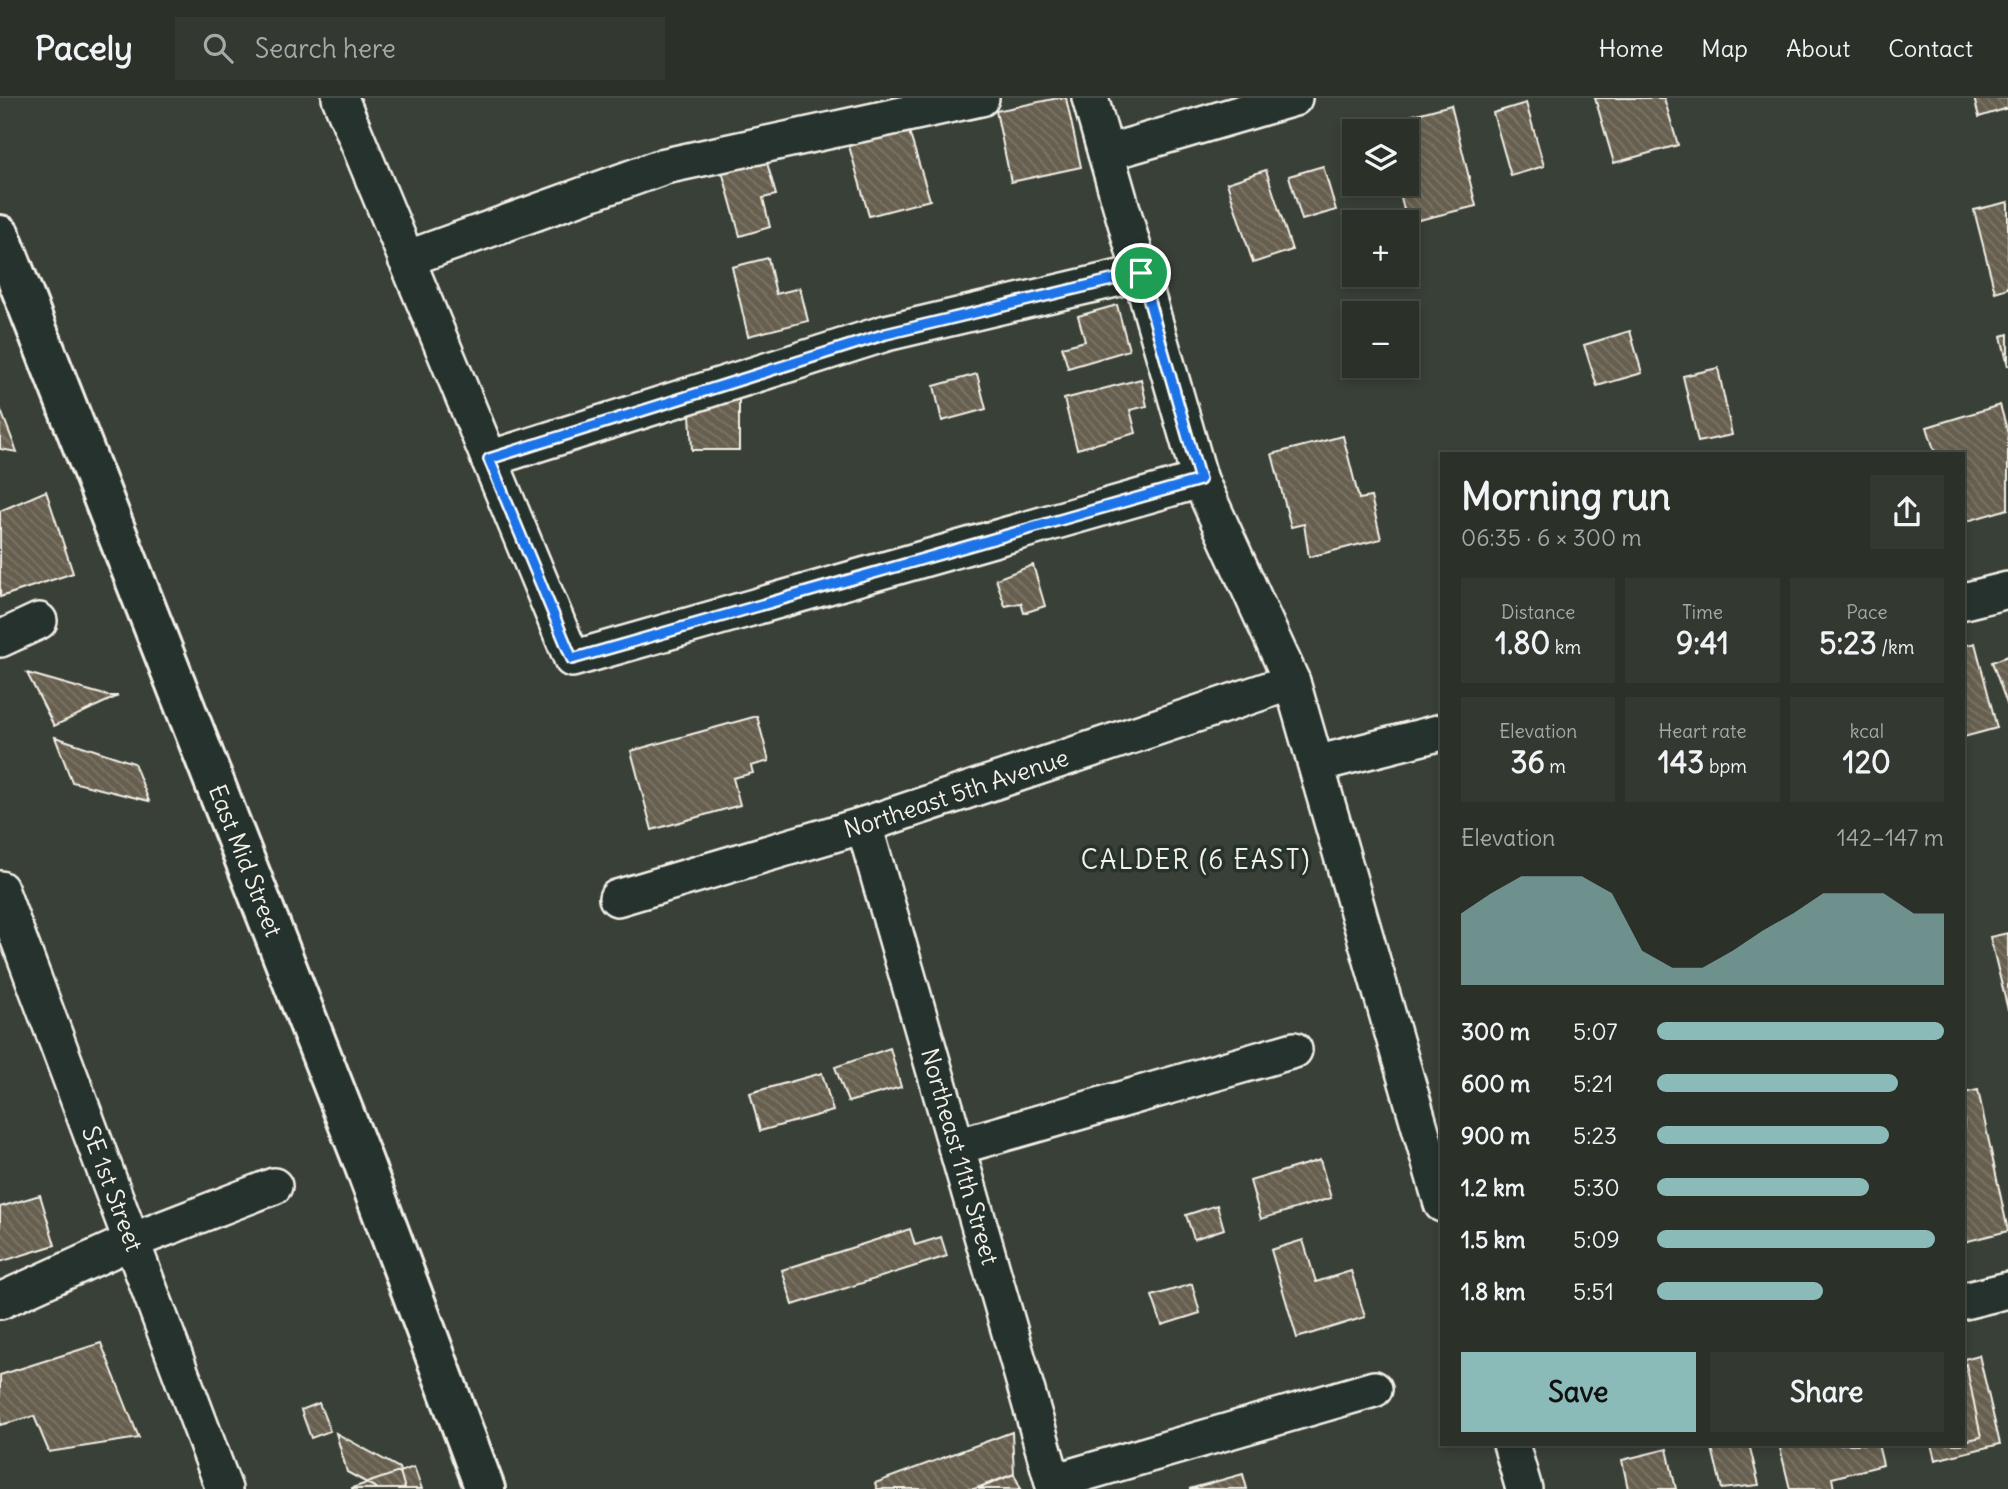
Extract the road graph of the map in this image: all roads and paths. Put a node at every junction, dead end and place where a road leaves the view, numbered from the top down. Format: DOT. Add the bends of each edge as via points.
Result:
graph roads {
  1 [pos="340,98"];
  2 [pos="981,98"];
  3 [pos="1090,98"];
  4 [pos="1294,98"];
  5 [pos="1106,153"];
  6 [pos="0,235"];
  7 [pos="406,259"];
  8 [pos="1141,273"];
  9 [pos="489,459"];
  10 [pos="1200,480"];
  11 [pos="2008,590"];
  12 [pos="1965,601"];
  13 [pos="39,621"];
  14 [pos="0,639"];
  15 [pos="1292,682"];
  16 [pos="1440,733"];
  17 [pos="1316,764"];
  18 [pos="864,825"];
  19 [pos="0,888"];
  20 [pos="617,898"];
  21 [pos="1294,1051"];
  22 [pos="956,1147"];
  23 [pos="274,1186"];
  24 [pos="1440,1197"];
  25 [pos="132,1241"];
  26 [pos="2008,1290"];
  27 [pos="0,1301"];
  28 [pos="1965,1301"];
  29 [pos="1374,1389"];
  30 [pos="1512,1446"];
  31 [pos="1054,1485"];
  32 [pos="224,1489"];
  33 [pos="485,1489"];
  34 [pos="1524,1489"];
  1 -- 7 [label="street"];
  2 -- 7 [label="street" via="665,166"];
  3 -- 5 [label="street"];
  4 -- 5 [label="street"];
  5 -- 8 [label="street"];
  6 -- 33 [label="street, East Mid Street" via="362,1159"];
  7 -- 9 [label="street"];
  8 -- 9 [label="street" via="886,334"];
  8 -- 10 [label="street"];
  9 -- 10 [label="street" via="572,659"];
  10 -- 15 [label="street"];
  11 -- 12 [label="street"];
  13 -- 14 [label="street"];
  15 -- 17 [label="street"];
  15 -- 18 [label="street, Northeast 5th Avenue"];
  16 -- 17 [label="street"];
  17 -- 24 [label="street"];
  18 -- 20 [label="street, Northeast 5th Avenue"];
  18 -- 22 [label="street, Northeast 11th Street"];
  19 -- 25 [label="street, SE 1st Street"];
  21 -- 22 [label="street"];
  22 -- 31 [label="street, Northeast 11th Street"];
  23 -- 25 [label="street"];
  25 -- 27 [label="street"];
  25 -- 32 [label="street, SE 1st Street"];
  26 -- 28 [label="street"];
  29 -- 31 [label="street"];
  30 -- 34 [label="street"];
}
